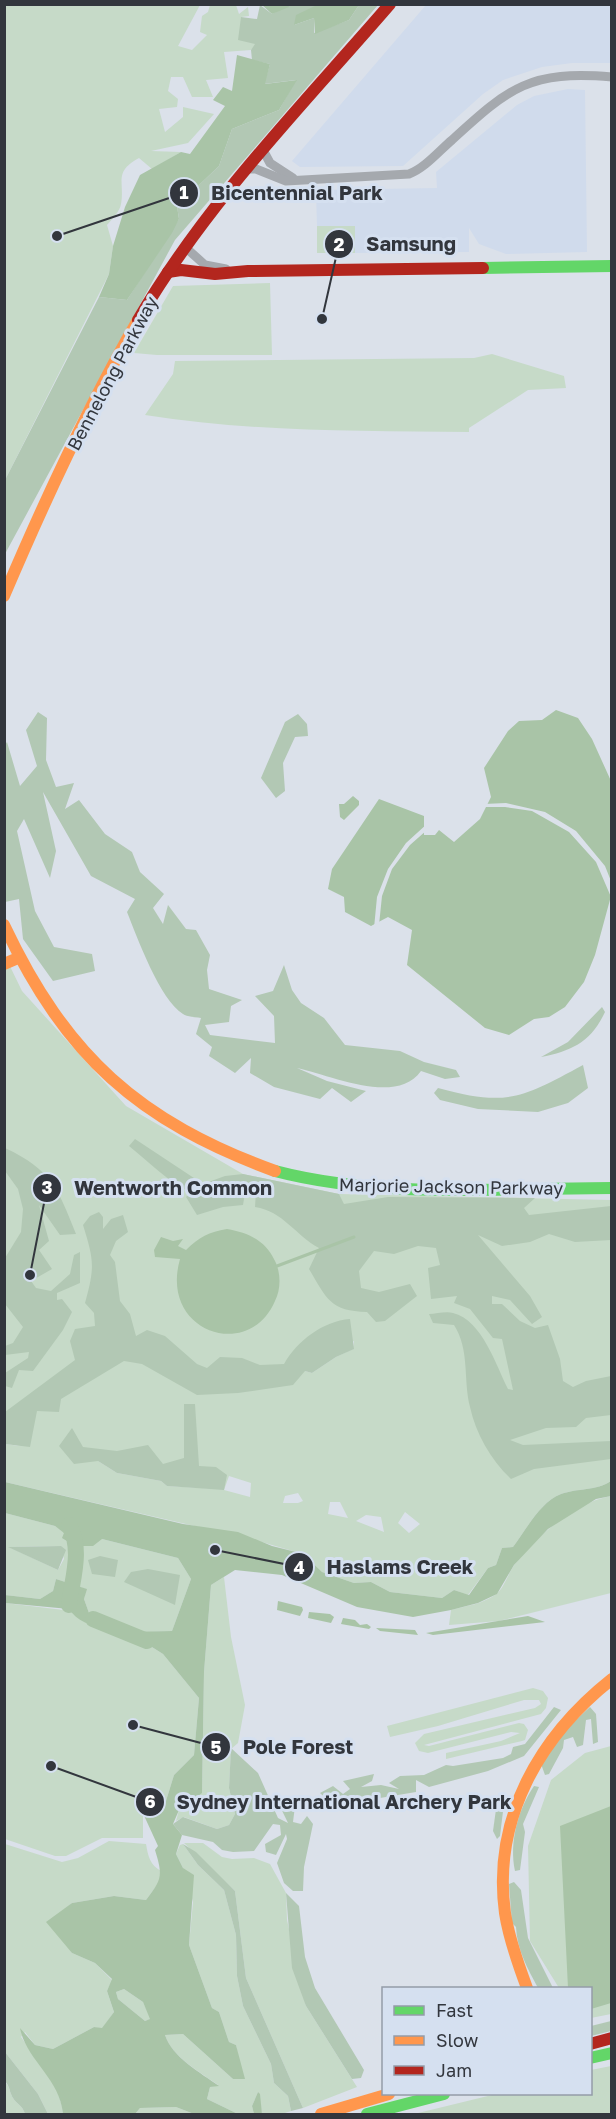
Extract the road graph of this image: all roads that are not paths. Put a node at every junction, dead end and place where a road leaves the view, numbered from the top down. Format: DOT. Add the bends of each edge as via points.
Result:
graph roads {
  1 [pos="390,4"];
  2 [pos="612,78"];
  3 [pos="263,150"];
  4 [pos="247,169"];
  5 [pos="293,178"];
  6 [pos="185,247"];
  7 [pos="612,266"];
  8 [pos="168,272"];
  9 [pos="231,272"];
  10 [pos="4,596"];
  11 [pos="4,925"];
  12 [pos="18,958"];
  13 [pos="4,964"];
  14 [pos="612,1188"];
  15 [pos="612,1679"];
  16 [pos="526,1987"];
  17 [pos="612,2038"];
  18 [pos="592,2044"];
  19 [pos="612,2053"];
  20 [pos="592,2058"];
  21 [pos="386,2095"];
  22 [pos="440,2095"];
  23 [pos="321,2115"];
  24 [pos="367,2115"];
  1 -- 3 [label="street, Bennelong Parkway"];
  2 -- 5 [label="street" via="550,76 515,88 409,174"];
  3 -- 4 [label="street, Bennelong Parkway"];
  3 -- 5 [label="street" via="274,167"];
  4 -- 5 [label="street" via="286,181"];
  4 -- 6 [label="street, Bennelong Parkway"];
  6 -- 8 [label="street, Bennelong Parkway"];
  6 -- 9 [label="street" via="205,265"];
  7 -- 9 [label="street"];
  8 -- 9 [label="street"];
  8 -- 10 [label="street, Bennelong Parkway" via="116,358"];
  11 -- 12 [label="street"];
  12 -- 13 [label="street"];
  12 -- 14 [label="street, Marjorie Jackson Parkway" via="76,1046 107,1076 175,1128 251,1164 296,1177 366,1187"];
  15 -- 16 [label="street" via="567,1719 550,1740 536,1760 514,1811 504,1864 504,1900"];
  17 -- 18 [label="street"];
  19 -- 20 [label="street"];
  21 -- 23 [label="street"];
  22 -- 24 [label="street"];
}
